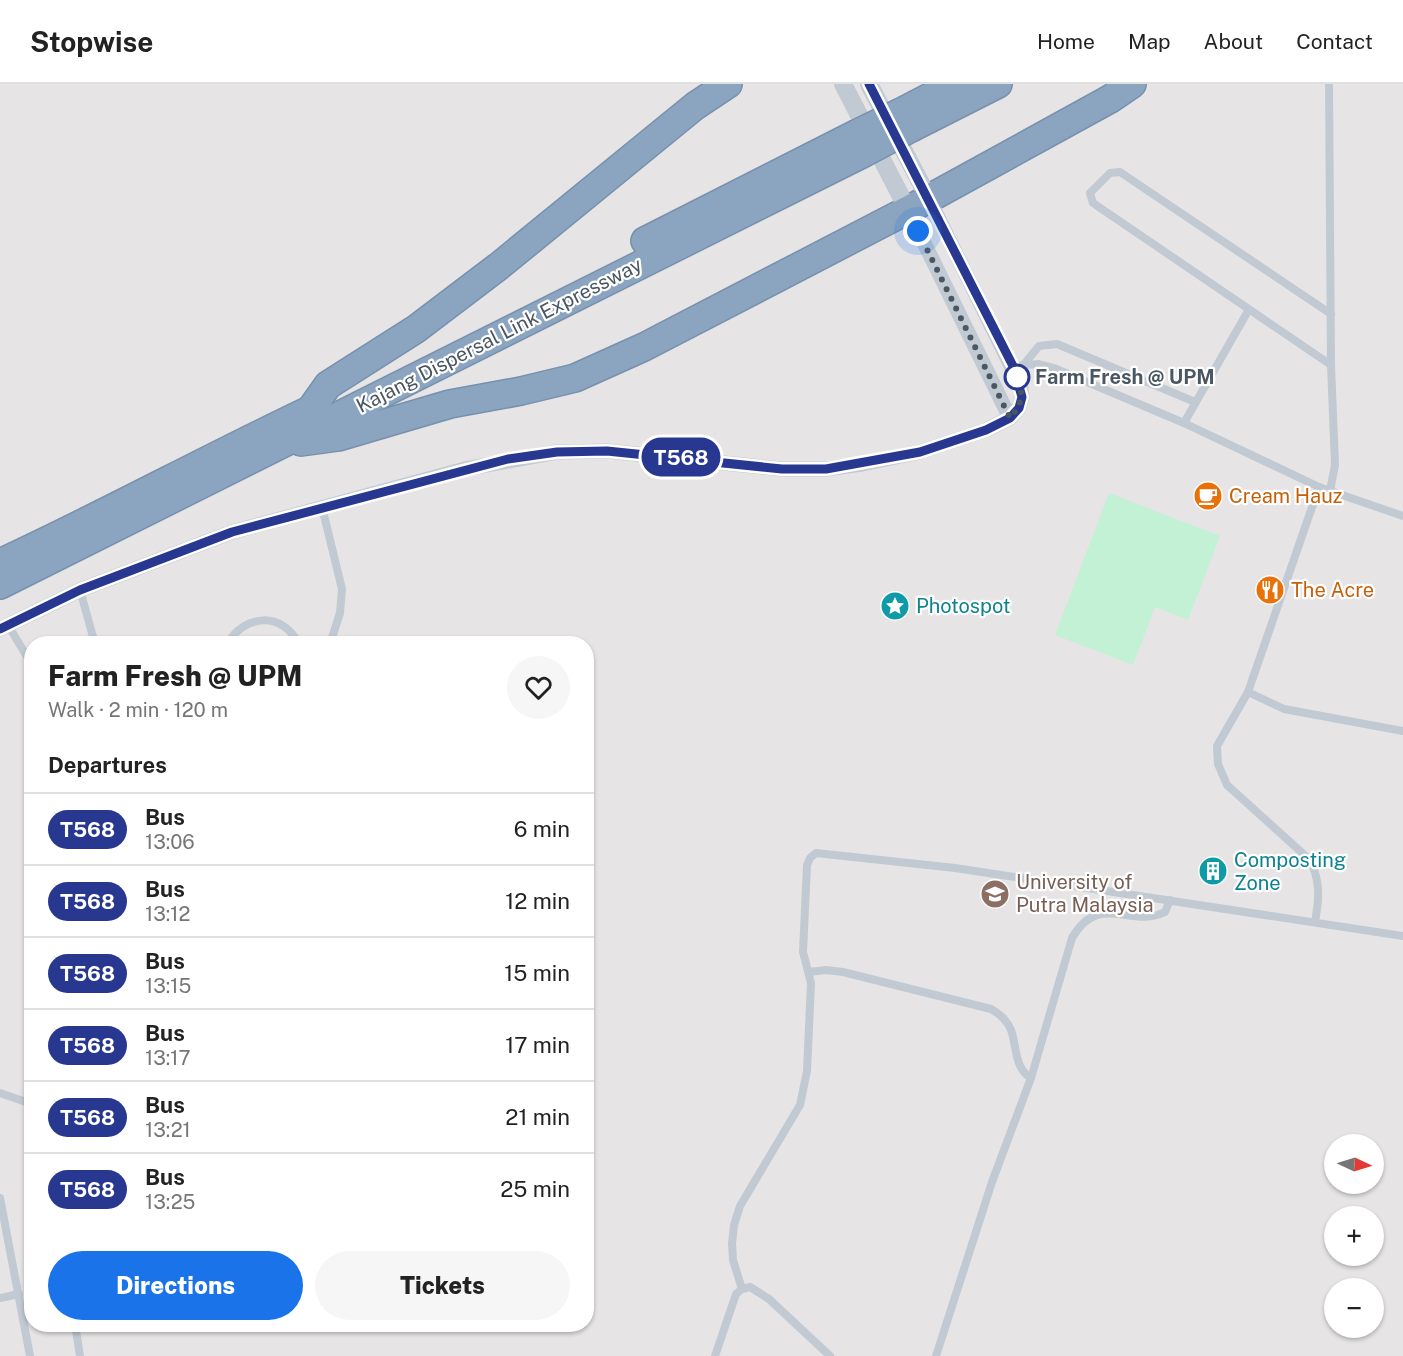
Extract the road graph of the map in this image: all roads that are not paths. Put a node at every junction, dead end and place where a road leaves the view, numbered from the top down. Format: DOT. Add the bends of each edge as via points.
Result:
graph roads {
  1 [pos="728,84"];
  2 [pos="843,84"];
  3 [pos="869,84"];
  4 [pos="956,84"];
  5 [pos="998,84"];
  6 [pos="1132,84"];
  7 [pos="1329,84"];
  8 [pos="907,119"];
  9 [pos="859,144"];
  10 [pos="918,204"];
  11 [pos="1248,311"];
  12 [pos="1331,314"];
  13 [pos="1019,365"];
  14 [pos="1331,365"];
  15 [pos="1195,402"];
  16 [pos="311,409"];
  17 [pos="1010,418"];
  18 [pos="1184,423"];
  19 [pos="285,443"];
  20 [pos="1319,487"];
  21 [pos="1330,491"];
  22 [pos="111,507"];
  23 [pos="322,507"];
  24 [pos="1403,516"];
  25 [pos="0,544"];
  26 [pos="0,562"];
  27 [pos="0,585"];
  28 [pos="80,590"];
  29 [pos="4,627"];
  30 [pos="93,636"];
  31 [pos="231,636"];
  32 [pos="295,636"];
  33 [pos="333,636"];
  34 [pos="24,654"];
  35 [pos="1248,692"];
  36 [pos="1403,731"];
  37 [pos="1170,900"];
  38 [pos="1315,922"];
  39 [pos="1403,936"];
  40 [pos="809,972"];
  41 [pos="1031,1077"];
  42 [pos="0,1093"];
  43 [pos="24,1101"];
  44 [pos="0,1198"];
  45 [pos="742,1289"];
  46 [pos="19,1294"];
  47 [pos="0,1298"];
  48 [pos="24,1322"];
  49 [pos="26,1332"];
  50 [pos="76,1332"];
  51 [pos="30,1356"];
  52 [pos="80,1356"];
  53 [pos="715,1356"];
  54 [pos="830,1356"];
  55 [pos="936,1356"];
  1 -- 16 [label="highway" via="695,106 416,329 328,385"];
  2 -- 10 [label="street"];
  3 -- 10 [label="street"];
  4 -- 8 [label="highway, Kajang Dispersal Link Expressway"];
  5 -- 8 [label="highway, Kajang Dispersal Link Expressway"];
  6 -- 10 [label="highway"];
  7 -- 12 [label="lane"];
  8 -- 9 [label="highway, Kajang Dispersal Link Expressway, bridge"];
  9 -- 16 [label="highway, Kajang Dispersal Link Expressway"];
  9 -- 19 [label="highway, Kajang Dispersal Link Expressway"];
  10 -- 13 [label="street"];
  10 -- 17 [label="street"];
  10 -- 19 [label="highway" via="644,347 575,378 450,405 338,437"];
  11 -- 12 [label="lane" via="1093,203 1090,194 1110,173 1120,171"];
  11 -- 14 [label="lane"];
  11 -- 15 [label="lane"];
  12 -- 14 [label="lane"];
  13 -- 15 [label="lane" via="1039,346 1057,344"];
  13 -- 17 [label="street" via="1022,397"];
  13 -- 18 [label="lane" via="1054,368"];
  14 -- 21 [label="lane" via="1335,465"];
  15 -- 18 [label="lane"];
  16 -- 22 [label="highway, Kajang Dispersal Link Expressway"];
  17 -- 23 [label="street" via="920,452 826,469 782,469 607,451 557,452 465,469"];
  18 -- 20 [label="lane"];
  19 -- 27 [label="highway, Kajang Dispersal Link Expressway"];
  20 -- 21 [label="lane"];
  20 -- 35 [label="lane"];
  21 -- 24 [label="lane"];
  22 -- 25 [label="highway" via="65,515"];
  22 -- 26 [label="highway, Kajang Dispersal Link Expressway"];
  23 -- 28 [label="street" via="232,532"];
  23 -- 33 [label="lane" via="342,589"];
  28 -- 29 [label="street"];
  28 -- 30 [label="lane"];
  29 -- 34 [label="lane"];
  31 -- 32 [label="lane" via="244,624 257,620 284,625"];
  35 -- 36 [label="lane" via="1284,709"];
  35 -- 38 [label="lane" via="1217,746 1218,764 1227,785 1310,860 1319,890"];
  37 -- 38 [label="lane"];
  37 -- 40 [label="lane" via="955,868 816,853 807,866 803,952"];
  37 -- 41 [label="lane" via="1165,912 1156,916 1101,914 1080,924 1072,938"];
  38 -- 39 [label="lane"];
  40 -- 41 [label="lane" via="843,972 992,1009 1011,1029 1021,1070"];
  40 -- 45 [label="lane" via="807,1071 800,1105 740,1206 734,1225 734,1260"];
  41 -- 55 [label="lane" via="992,1182"];
  42 -- 43 [label="lane"];
  44 -- 46 [label="lane"];
  45 -- 53 [label="lane" via="727,1314"];
  45 -- 54 [label="lane" via="758,1290"];
  46 -- 47 [label="lane"];
  46 -- 48 [label="lane"];
  49 -- 51 [label="lane"];
  50 -- 52 [label="lane"];
}
